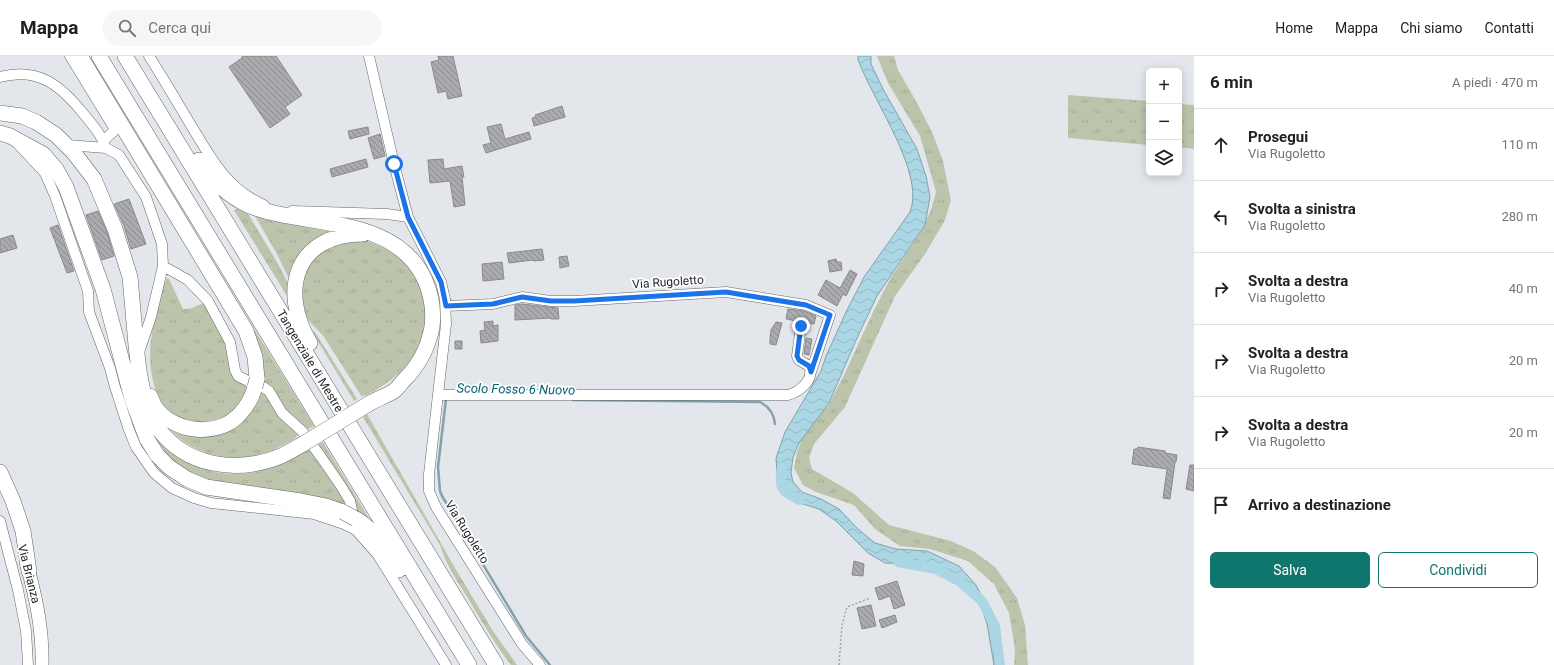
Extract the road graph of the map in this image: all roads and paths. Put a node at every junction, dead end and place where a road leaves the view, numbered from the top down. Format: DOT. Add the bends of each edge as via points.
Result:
graph roads {
  1 [pos="70,56"];
  2 [pos="80,56"];
  3 [pos="99,56"];
  4 [pos="125,56"];
  5 [pos="149,56"];
  6 [pos="369,56"];
  7 [pos="0,77"];
  8 [pos="0,113"];
  9 [pos="5,135"];
  10 [pos="67,145"];
  11 [pos="105,145"];
  12 [pos="408,217"];
  13 [pos="372,235"];
  14 [pos="163,266"];
  15 [pos="446,306"];
  16 [pos="801,326"];
  17 [pos="137,356"];
  18 [pos="122,361"];
  19 [pos="140,371"];
  20 [pos="811,372"];
  21 [pos="438,395"];
  22 [pos="336,403"];
  23 [pos="151,417"];
  24 [pos="0,472"];
  25 [pos="0,487"];
  26 [pos="348,519"];
  27 [pos="0,521"];
  28 [pos="3,549"];
  29 [pos="29,571"];
  30 [pos="870,598"];
  31 [pos="452,637"];
  32 [pos="28,665"];
  33 [pos="42,665"];
  34 [pos="446,665"];
  35 [pos="469,665"];
  36 [pos="496,665"];
  37 [pos="540,665"];
  38 [pos="839,665"];
  1 -- 11 [label="street" via="114,128"];
  2 -- 19 [label="highway" via="246,331 255,357 256,383 248,403 238,416 215,428 198,430 169,420 155,407"];
  3 -- 31 [label="highway, Tangenziale di Mestre"];
  4 -- 13 [label="highway" via="173,116 207,172 230,194 268,212 348,226"];
  4 -- 22 [label="highway, Tangenziale di Mestre"];
  5 -- 12 [label="street" via="218,170 240,191 256,201 291,211"];
  6 -- 12 [label="street, Via Rugoletto"];
  7 -- 11 [label="street" via="27,75 57,86 68,95 100,133"];
  8 -- 10 [label="highway" via="22,116 36,122"];
  9 -- 18 [label="highway" via="44,154 66,187 102,289"];
  9 -- 26 [label="street" via="45,173 88,291 88,312 110,368 129,430 136,447 154,473 172,488 211,503"];
  10 -- 11 [label="street"];
  10 -- 17 [label="highway" via="94,179 124,255 130,277"];
  11 -- 14 [label="street" via="119,155 146,197 162,244"];
  12 -- 15 [label="street, Via Rugoletto" via="441,282"];
  13 -- 22 [label="highway" via="350,234 320,244 308,254 296,279 294,297 299,321 336,386"];
  13 -- 23 [label="highway, bridge" via="407,254 420,270 432,304 433,321 425,352 418,365 394,390 282,456 235,467 194,458 166,438"];
  14 -- 17 [label="street" via="151,317"];
  14 -- 26 [label="street" via="188,280 208,301 230,342 238,376 265,387 282,413 302,431 350,501 352,510"];
  15 -- 20 [label="street, Via Rugoletto" via="493,304 522,297 574,301 726,292 806,305 830,315"];
  15 -- 21 [label="street, Via Rugoletto"];
  16 -- 20 [label="street" via="797,356 809,366"];
  17 -- 19 [label="highway"];
  18 -- 23 [label="highway"];
  18 -- 26 [label="highway" via="132,399 147,439 157,455 169,467 206,488 326,506"];
  19 -- 23 [label="highway" via="144,397"];
  20 -- 21 [label="street, Via Rugoletto" via="802,388 784,396"];
  21 -- 37 [label="street, Via Rugoletto" via="429,492 522,644"];
  22 -- 36 [label="highway, Tangenziale di Mestre"];
  24 -- 29 [label="highway" via="23,531"];
  25 -- 29 [label="main road, Via Brianza"];
  26 -- 31 [label="highway" via="363,523 383,545 427,615"];
  26 -- 34 [label="street" via="378,555"];
  27 -- 28 [label="street"];
  28 -- 32 [label="street" via="18,590 26,631"];
  29 -- 33 [label="main road, Via Brianza" via="40,626"];
  30 -- 38 [label="path" via="847,606 842,625"];
  31 -- 35 [label="highway, Tangenziale di Mestre"];
}
